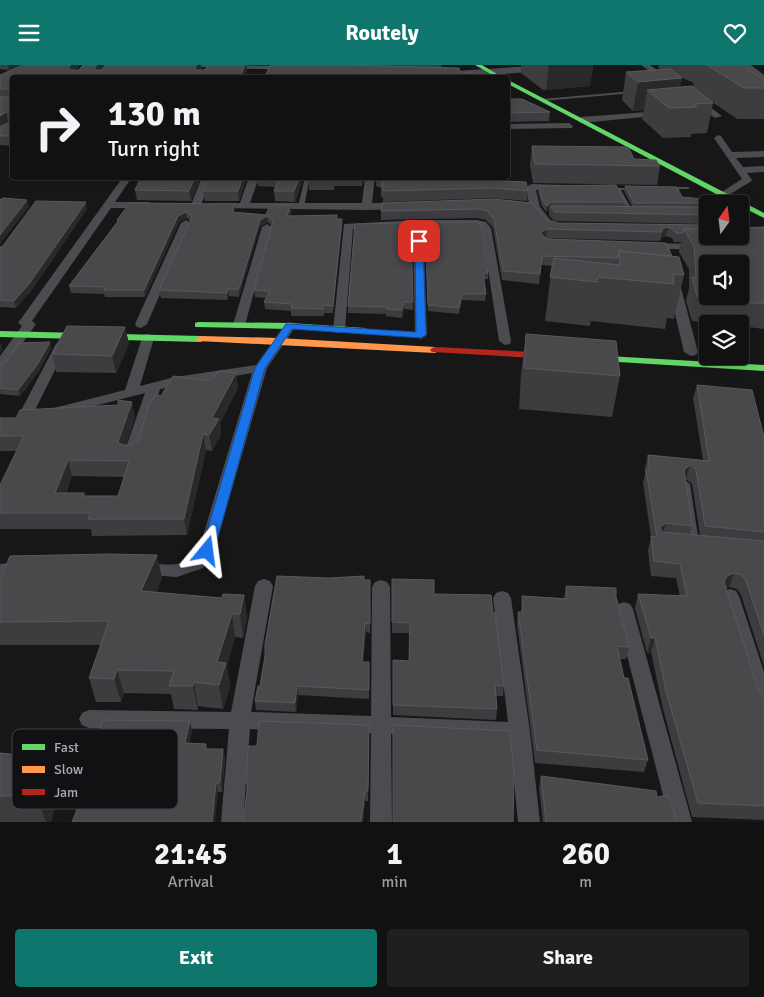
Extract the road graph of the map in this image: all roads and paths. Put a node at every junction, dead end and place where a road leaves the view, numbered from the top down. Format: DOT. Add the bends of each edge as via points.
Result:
graph roads {
  1 [pos="212,65"];
  2 [pos="461,65"];
  3 [pos="578,65"];
  4 [pos="645,65"];
  5 [pos="746,65"];
  6 [pos="184,66"];
  7 [pos="299,68"];
  8 [pos="444,72"];
  9 [pos="480,72"];
  10 [pos="203,73"];
  11 [pos="764,79"];
  12 [pos="510,83"];
  13 [pos="638,92"];
  14 [pos="510,93"];
  15 [pos="542,100"];
  16 [pos="708,109"];
  17 [pos="688,111"];
  18 [pos="669,112"];
  19 [pos="718,116"];
  20 [pos="581,120"];
  21 [pos="568,126"];
  22 [pos="510,127"];
  23 [pos="718,138"];
  24 [pos="764,154"];
  25 [pos="730,155"];
  26 [pos="764,169"];
  27 [pos="741,170"];
  28 [pos="126,180"];
  29 [pos="205,180"];
  30 [pos="253,180"];
  31 [pos="307,180"];
  32 [pos="370,180"];
  33 [pos="569,188"];
  34 [pos="688,188"];
  35 [pos="599,189"];
  36 [pos="618,189"];
  37 [pos="644,189"];
  38 [pos="661,189"];
  39 [pos="709,195"];
  40 [pos="714,195"];
  41 [pos="726,195"];
  42 [pos="502,204"];
  43 [pos="108,205"];
  44 [pos="157,205"];
  45 [pos="416,205"];
  46 [pos="244,206"];
  47 [pos="301,207"];
  48 [pos="367,207"];
  49 [pos="535,207"];
  50 [pos="749,210"];
  51 [pos="622,213"];
  52 [pos="631,213"];
  53 [pos="641,213"];
  54 [pos="764,216"];
  55 [pos="749,220"];
  56 [pos="186,223"];
  57 [pos="418,223"];
  58 [pos="267,227"];
  59 [pos="573,228"];
  60 [pos="764,228"];
  61 [pos="663,235"];
  62 [pos="632,246"];
  63 [pos="708,247"];
  64 [pos="672,251"];
  65 [pos="675,288"];
  66 [pos="0,323"];
  67 [pos="51,323"];
  68 [pos="190,325"];
  69 [pos="239,325"];
  70 [pos="290,326"];
  71 [pos="26,327"];
  72 [pos="142,328"];
  73 [pos="339,330"];
  74 [pos="376,332"];
  75 [pos="0,334"];
  76 [pos="421,335"];
  77 [pos="66,336"];
  78 [pos="279,341"];
  79 [pos="501,341"];
  80 [pos="518,342"];
  81 [pos="614,348"];
  82 [pos="691,352"];
  83 [pos="699,352"];
  84 [pos="0,365"];
  85 [pos="260,368"];
  86 [pos="764,368"];
  87 [pos="154,387"];
  88 [pos="131,392"];
  89 [pos="23,420"];
  90 [pos="8,423"];
  91 [pos="131,456"];
  92 [pos="686,484"];
  93 [pos="705,546"];
  94 [pos="42,567"];
  95 [pos="119,569"];
  96 [pos="0,572"];
  97 [pos="264,586"];
  98 [pos="381,587"];
  99 [pos="730,596"];
  100 [pos="502,598"];
  101 [pos="624,609"];
  102 [pos="764,703"];
  103 [pos="89,719"];
  104 [pos="240,719"];
  105 [pos="380,723"];
  106 [pos="520,732"];
  107 [pos="232,822"];
  108 [pos="381,822"];
  109 [pos="529,822"];
  110 [pos="681,822"];
  1 -- 6 [label="lane"];
  1 -- 7 [label="street"];
  1 -- 10 [label="street"];
  2 -- 9 [label="street"];
  3 -- 9 [label="street"];
  4 -- 16 [label="street"];
  5 -- 11 [label="street"];
  8 -- 9 [label="street"];
  12 -- 15 [label="street"];
  13 -- 15 [label="lane"];
  14 -- 21 [label="street"];
  15 -- 20 [label="street"];
  16 -- 17 [label="street"];
  16 -- 19 [label="street"];
  18 -- 20 [label="street"];
  20 -- 40 [label="street"];
  21 -- 22 [label="street"];
  21 -- 34 [label="street"];
  23 -- 25 [label="street"];
  24 -- 25 [label="street"];
  25 -- 27 [label="street"];
  26 -- 27 [label="street"];
  27 -- 41 [label="street" via="747,180"];
  28 -- 43 [label="street"];
  29 -- 46 [label="street" via="191,205"];
  30 -- 46 [label="street"];
  31 -- 47 [label="lane"];
  32 -- 48 [label="street"];
  33 -- 49 [label="street" via="532,187"];
  34 -- 38 [label="lane"];
  34 -- 39 [label="street"];
  35 -- 36 [label="lane"];
  36 -- 37 [label="lane"];
  36 -- 52 [label="lane"];
  42 -- 49 [label="street"];
  43 -- 44 [label="street"];
  43 -- 71 [label="street"];
  45 -- 48 [label="street"];
  46 -- 47 [label="street"];
  47 -- 48 [label="street"];
  49 -- 59 [label="street" via="549,225"];
  50 -- 54 [label="street"];
  51 -- 52 [label="lane"];
  52 -- 53 [label="lane"];
  55 -- 60 [label="street"];
  56 -- 72 [label="street"];
  57 -- 73 [label="street" via="348,226"];
  57 -- 76 [label="street"];
  57 -- 79 [label="street" via="477,223 485,226"];
  58 -- 69 [label="street"];
  61 -- 64 [label="street"];
  62 -- 64 [label="street"];
  63 -- 64 [label="street"];
  65 -- 82 [label="street"];
  66 -- 71 [label="street"];
  67 -- 71 [label="street"];
  68 -- 69 [label="street"];
  69 -- 70 [label="street"];
  70 -- 73 [label="street"];
  70 -- 78 [label="street"];
  71 -- 75 [label="street"];
  71 -- 77 [label="street"];
  71 -- 84 [label="street"];
  72 -- 77 [label="street"];
  72 -- 78 [label="street"];
  72 -- 88 [label="street"];
  73 -- 74 [label="street"];
  77 -- 89 [label="street"];
  78 -- 85 [label="street"];
  78 -- 86 [label="street"];
  79 -- 80 [label="street"];
  81 -- 82 [label="street"];
  82 -- 83 [label="street"];
  85 -- 87 [label="street"];
  85 -- 95 [label="street" via="207,551 196,564 177,571"];
  87 -- 88 [label="street"];
  87 -- 91 [label="street"];
  88 -- 89 [label="street"];
  89 -- 90 [label="street"];
  92 -- 93 [label="lane" via="691,545"];
  94 -- 96 [label="street"];
  97 -- 104 [label="street"];
  98 -- 105 [label="street"];
  99 -- 102 [label="street"];
  100 -- 106 [label="street"];
  101 -- 110 [label="street"];
  103 -- 104 [label="street"];
  104 -- 105 [label="street"];
  104 -- 107 [label="street"];
  105 -- 106 [label="street"];
  105 -- 108 [label="street"];
  106 -- 109 [label="street"];
}
